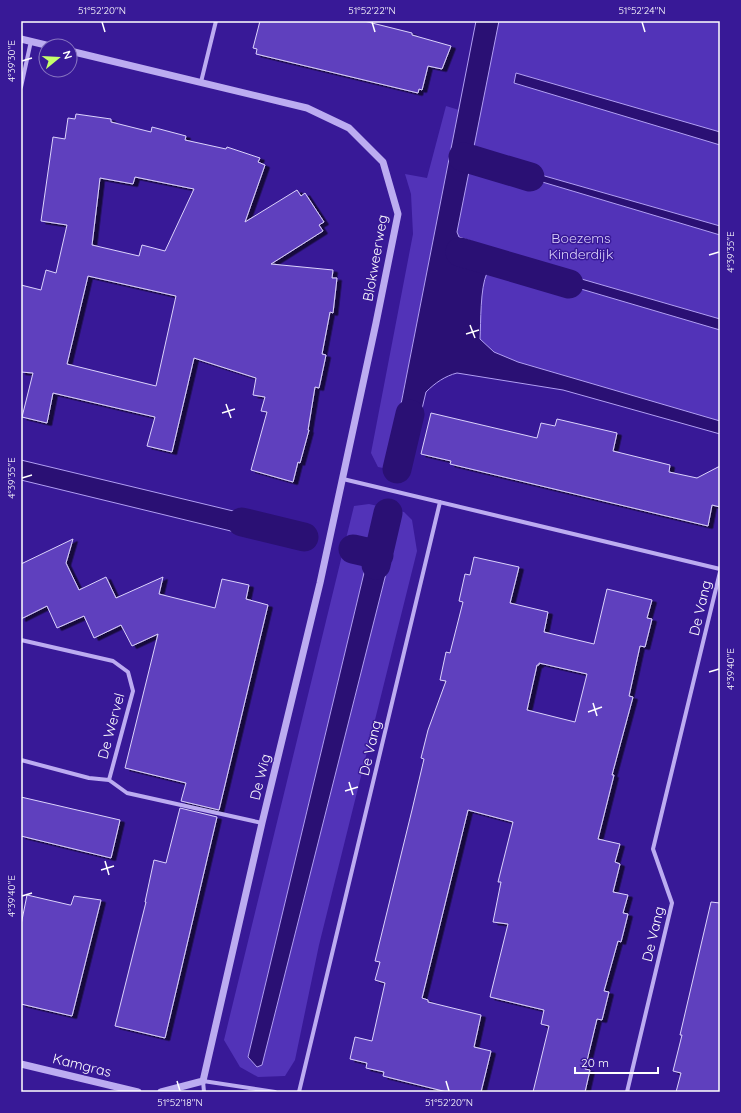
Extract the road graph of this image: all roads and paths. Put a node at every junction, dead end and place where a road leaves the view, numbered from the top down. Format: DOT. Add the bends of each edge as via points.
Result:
graph roads {
  1 [pos="216,21"];
  2 [pos="21,39"];
  3 [pos="31,42"];
  4 [pos="38,43"];
  5 [pos="78,53"];
  6 [pos="201,82"];
  7 [pos="21,87"];
  8 [pos="343,479"];
  9 [pos="440,502"];
  10 [pos="720,570"];
  11 [pos="21,640"];
  12 [pos="21,760"];
  13 [pos="109,780"];
  14 [pos="262,823"];
  15 [pos="21,1064"];
  16 [pos="203,1081"];
  17 [pos="138,1092"];
  18 [pos="161,1092"];
  19 [pos="204,1092"];
  20 [pos="275,1092"];
  21 [pos="299,1092"];
  22 [pos="627,1092"];
  1 -- 6 [label="street"];
  2 -- 3 [label="street"];
  3 -- 4 [label="street"];
  3 -- 7 [label="street"];
  5 -- 6 [label="street, Blokweerweg"];
  6 -- 8 [label="street, Blokweerweg" via="307,108 349,128 383,162 398,214"];
  8 -- 9 [label="street, De Vang"];
  8 -- 14 [label="street, De Wig"];
  9 -- 10 [label="street, De Vang"];
  9 -- 21 [label="street, De Vang"];
  10 -- 22 [label="street, De Vang" via="653,849 672,903"];
  11 -- 13 [label="street, De Wervel" via="113,661 128,672 132,691"];
  12 -- 13 [label="street, De Wervel" via="89,778"];
  13 -- 14 [label="street, De Wervel" via="127,794"];
  14 -- 16 [label="street, De Wig"];
  15 -- 17 [label="street, Kamgras"];
  16 -- 18 [label="street"];
  16 -- 19 [label="street"];
  16 -- 20 [label="street"];
}
